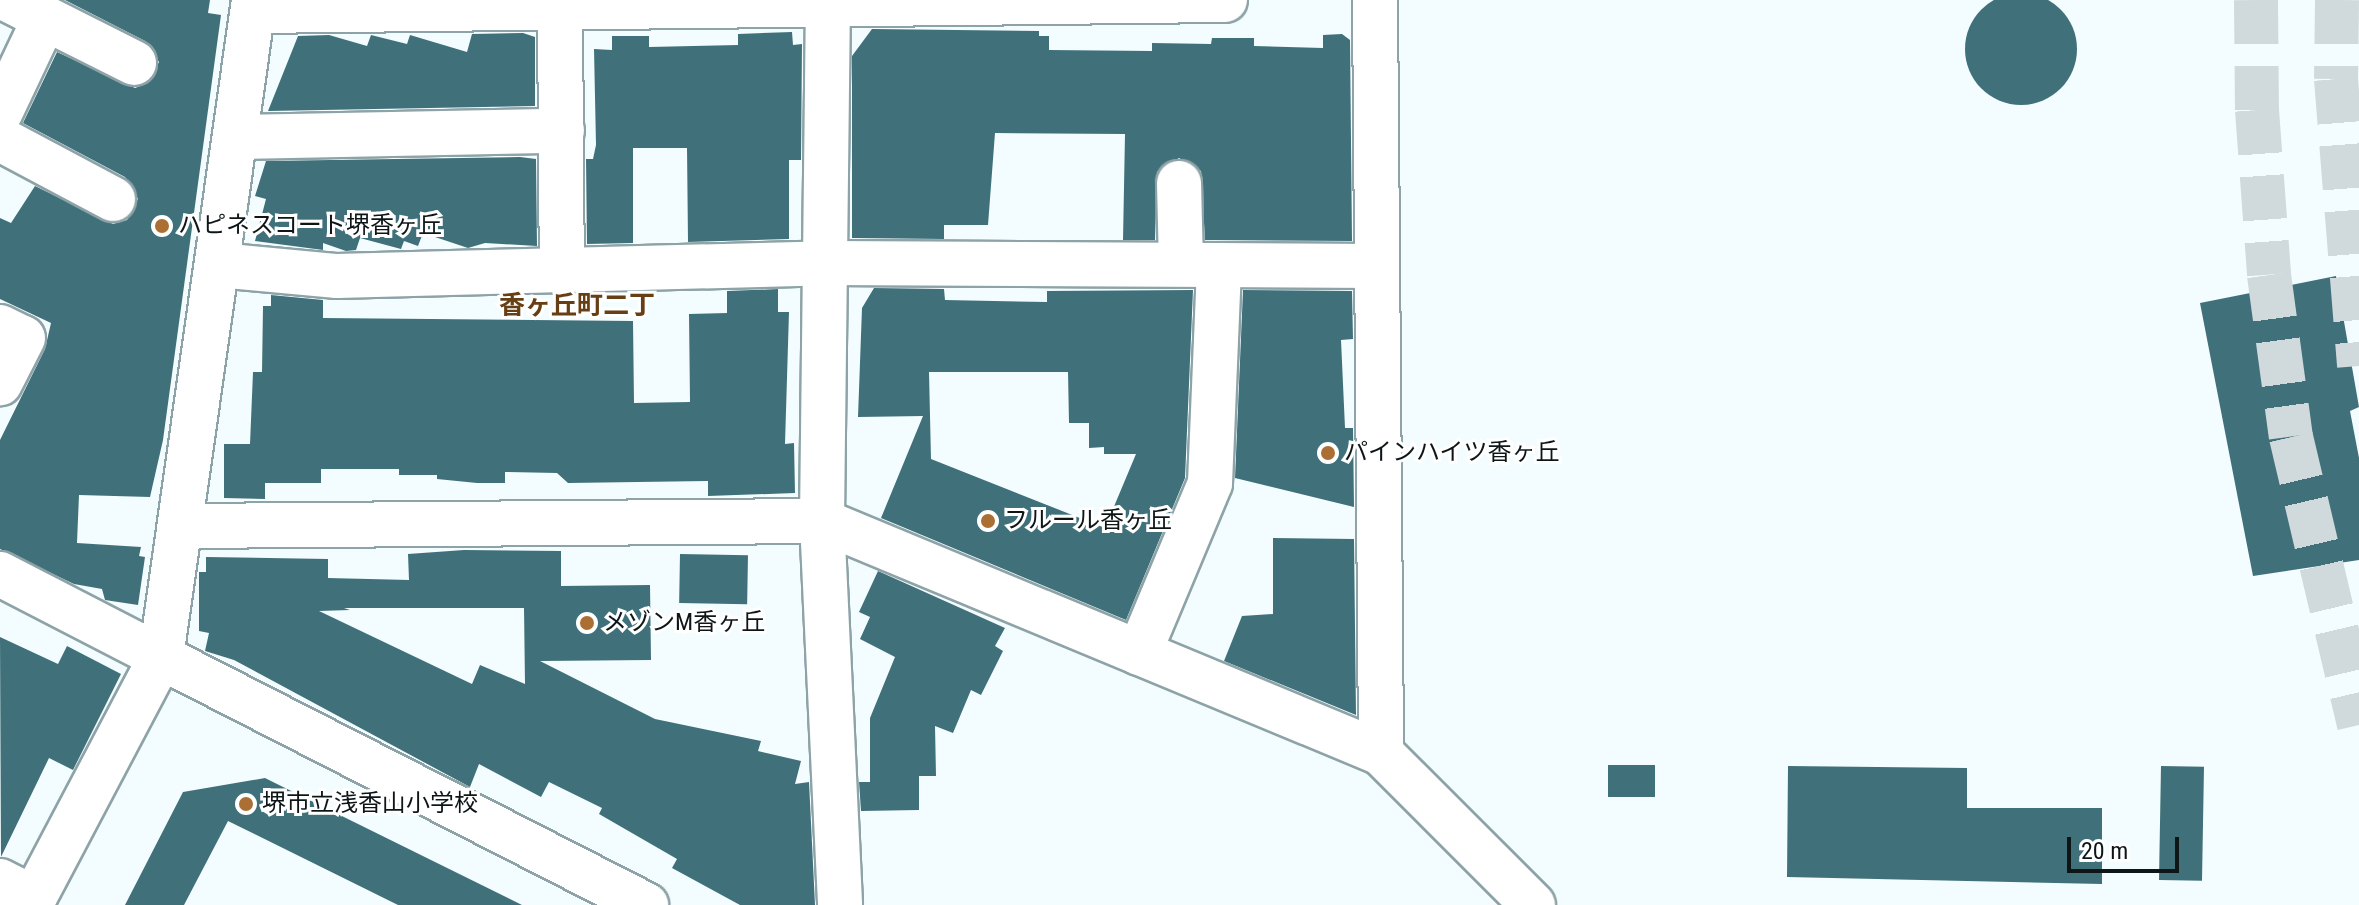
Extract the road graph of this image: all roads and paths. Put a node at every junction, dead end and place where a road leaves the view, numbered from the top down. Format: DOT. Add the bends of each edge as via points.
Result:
graph roads {
  1 [pos="1225,0"];
  2 [pos="1375,0"];
  3 [pos="828,4"];
  4 [pos="253,5"];
  5 [pos="27,9"];
  6 [pos="560,9"];
  7 [pos="134,63"];
  8 [pos="0,113"];
  9 [pos="562,131"];
  10 [pos="235,137"];
  11 [pos="0,139"];
  12 [pos="1179,183"];
  13 [pos="113,199"];
  14 [pos="827,263"];
  15 [pos="218,265"];
  16 [pos="1200,265"];
  17 [pos="1377,266"];
  18 [pos="562,268"];
  19 [pos="0,327"];
  20 [pos="0,383"];
  21 [pos="822,521"];
  22 [pos="183,526"];
  23 [pos="0,574"];
  24 [pos="1139,653"];
  25 [pos="161,657"];
  26 [pos="1381,753"];
  27 [pos="21,895"];
  28 [pos="646,905"];
  29 [pos="840,905"];
  30 [pos="1533,905"];
  1 -- 3 [label="street"];
  2 -- 17 [label="street"];
  3 -- 6 [label="street"];
  3 -- 14 [label="street"];
  4 -- 6 [label="street"];
  4 -- 10 [label="street"];
  5 -- 7 [label="street"];
  5 -- 8 [label="street"];
  6 -- 9 [label="street"];
  9 -- 10 [label="street"];
  9 -- 18 [label="street"];
  10 -- 15 [label="street"];
  11 -- 13 [label="street"];
  12 -- 16 [label="street"];
  14 -- 16 [label="street"];
  14 -- 18 [label="street"];
  14 -- 21 [label="street"];
  15 -- 18 [label="street" via="337,276"];
  15 -- 22 [label="street"];
  16 -- 17 [label="street"];
  16 -- 24 [label="street" via="1210,483"];
  17 -- 26 [label="street"];
  19 -- 20 [label="street" via="23,338"];
  21 -- 22 [label="street"];
  21 -- 24 [label="street"];
  21 -- 29 [label="street"];
  22 -- 25 [label="street"];
  23 -- 25 [label="street"];
  24 -- 26 [label="street"];
  25 -- 27 [label="street"];
  25 -- 28 [label="street"];
  26 -- 30 [label="street"];
}
